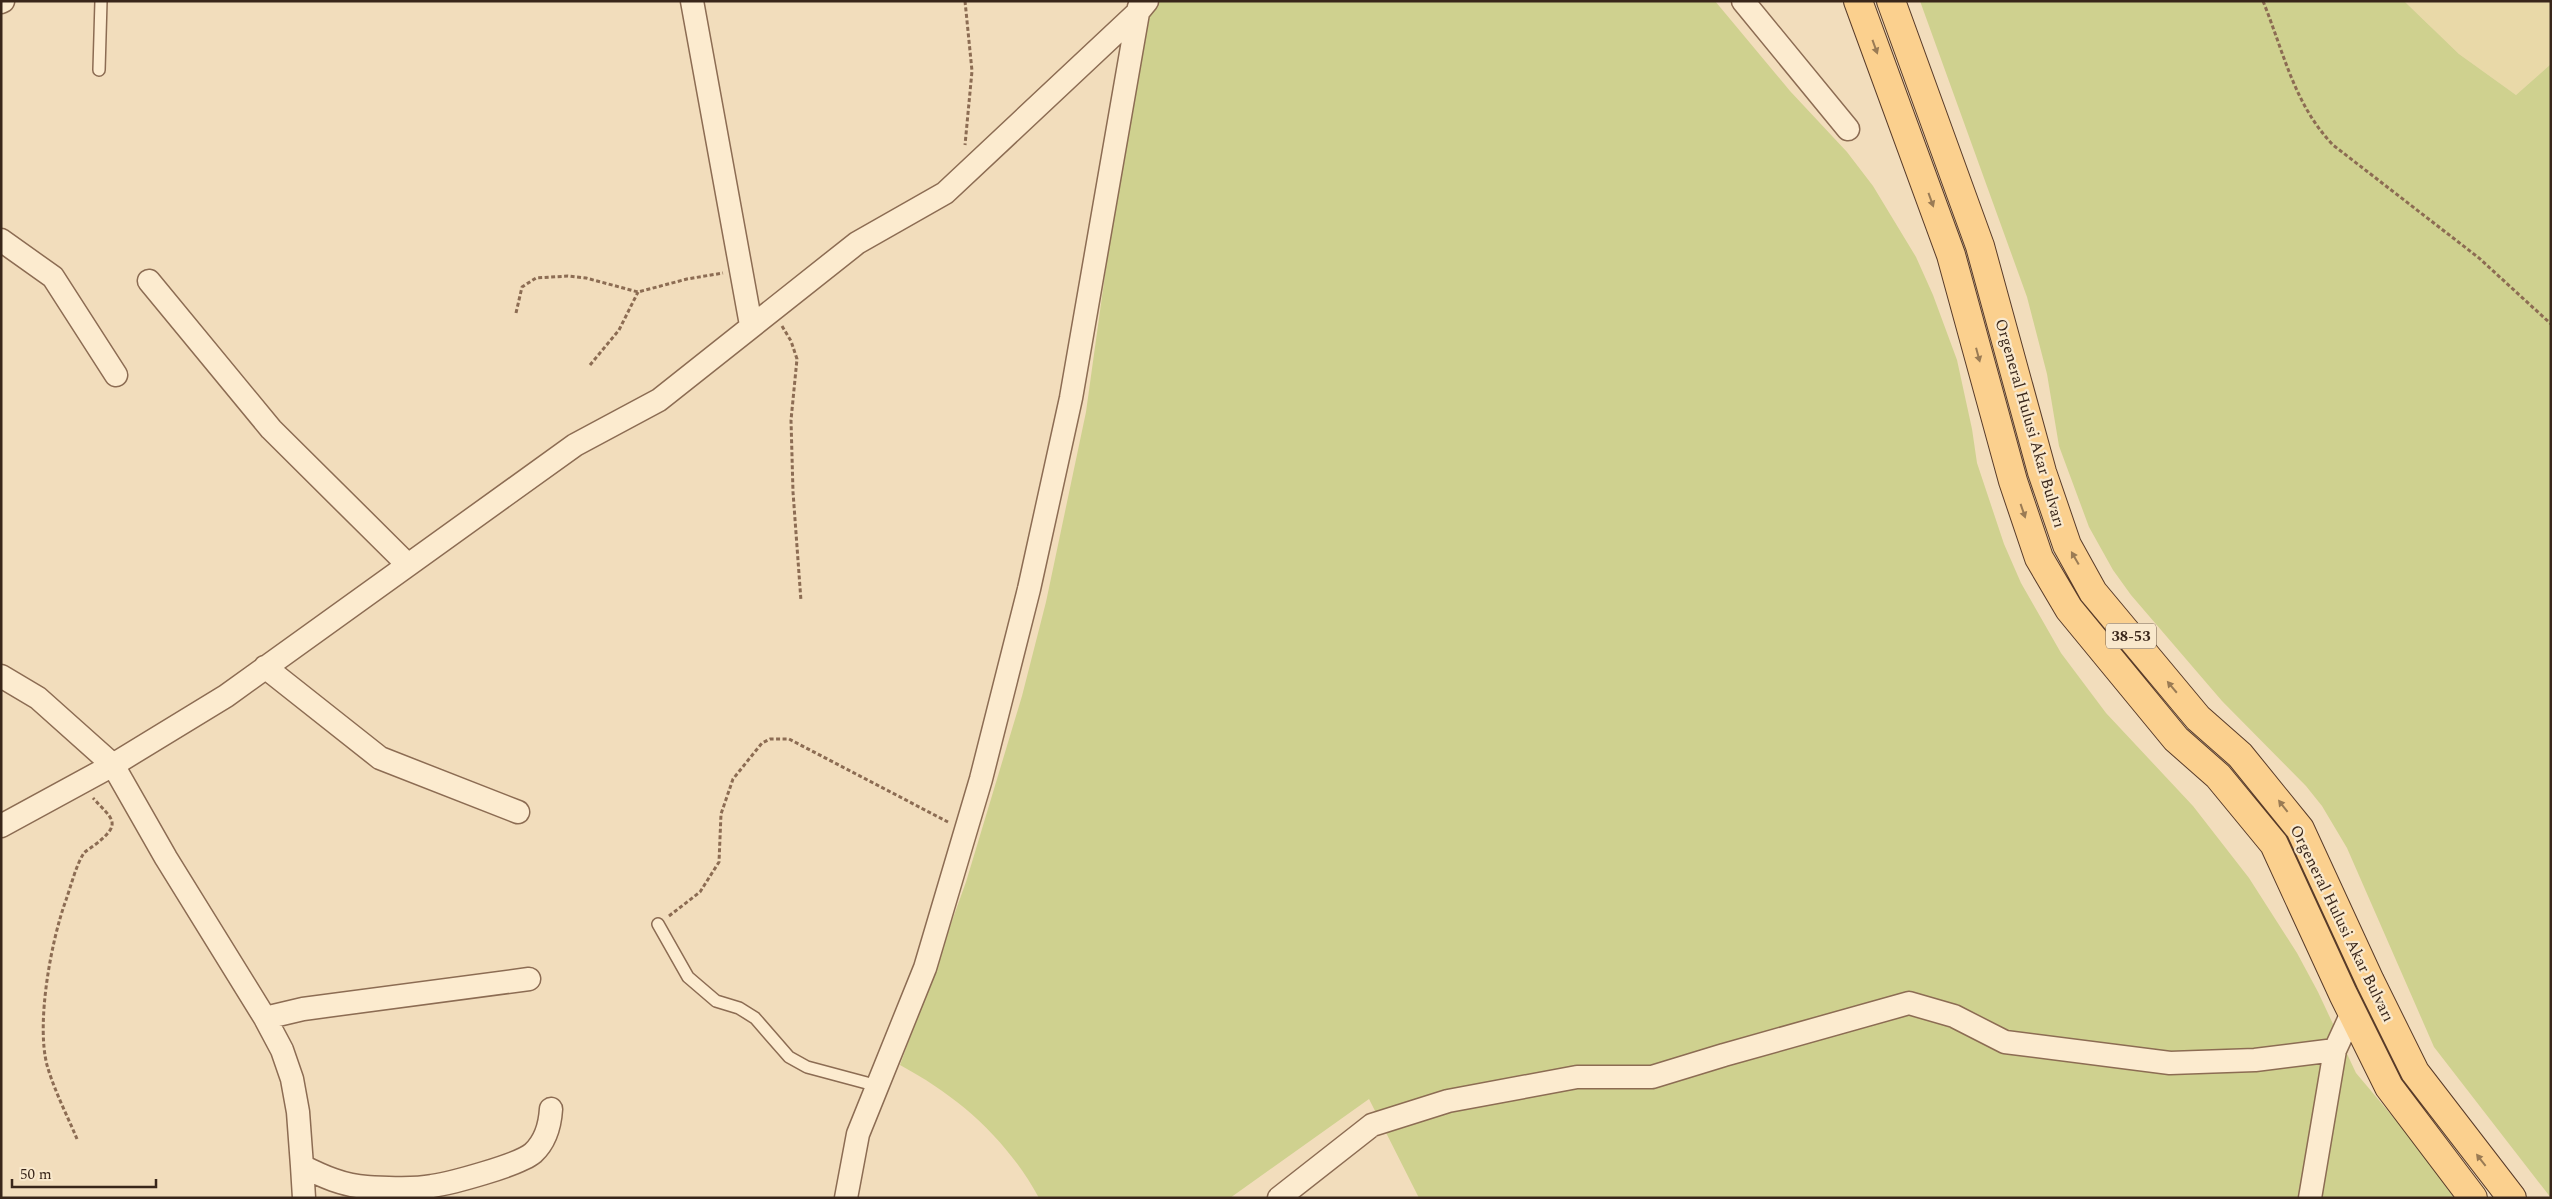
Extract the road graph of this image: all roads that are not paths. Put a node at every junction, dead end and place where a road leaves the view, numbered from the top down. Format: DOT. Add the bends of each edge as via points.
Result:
graph roads {
  1 [pos="101,1"];
  2 [pos="692,1"];
  3 [pos="1743,1"];
  4 [pos="1858,1"];
  5 [pos="1890,1"];
  6 [pos="1142,5"];
  7 [pos="99,70"];
  8 [pos="1848,128"];
  9 [pos="1,240"];
  10 [pos="149,280"];
  11 [pos="759,319"];
  12 [pos="116,375"];
  13 [pos="407,564"];
  14 [pos="265,667"];
  15 [pos="1,676"];
  16 [pos="113,765"];
  17 [pos="518,812"];
  18 [pos="1,826"];
  19 [pos="658,924"];
  20 [pos="529,979"];
  21 [pos="2352,1013"];
  22 [pos="265,1018"];
  23 [pos="2335,1050"];
  24 [pos="878,1086"];
  25 [pos="551,1108"];
  26 [pos="302,1166"];
  27 [pos="304,1198"];
  28 [pos="846,1198"];
  29 [pos="1279,1198"];
  30 [pos="2310,1198"];
  31 [pos="2473,1198"];
  32 [pos="2512,1198"];
  1 -- 7 [label="lane"];
  2 -- 11 [label="street" via="741,270"];
  3 -- 8 [label="street"];
  4 -- 21 [label="main road, Orgeneral Hulusi Akar Bulvarı / 38-53, one-way" via="1951,255 2013,481 2040,558 2069,609 2176,739 2218,776 2274,844"];
  32 -- 5 [label="main road, Orgeneral Hulusi Akar Bulvarı / 38-53, one-way" via="2415,1072 2300,829 2240,755 2198,718 2093,592 2067,545 2042,472 1980,246"];
  6 -- 11 [label="street" via="945,193 857,243"];
  6 -- 24 [label="street" via="1071,398 1029,589 981,779 925,968"];
  9 -- 12 [label="street" via="53,277"];
  10 -- 13 [label="street" via="271,428"];
  11 -- 13 [label="street" via="659,400 575,445"];
  13 -- 14 [label="street"];
  14 -- 16 [label="street" via="226,696"];
  14 -- 17 [label="street" via="380,758"];
  15 -- 16 [label="street" via="38,698"];
  16 -- 18 [label="street"];
  16 -- 22 [label="street" via="175,874"];
  19 -- 24 [label="lane" via="688,977 716,1000 755,1018 789,1057 807,1067"];
  20 -- 22 [label="street" via="304,1009"];
  21 -- 23 [label="street"];
  21 -- 31 [label="main road, Orgeneral Hulusi Akar Bulvarı / 38-53" via="2389,1087"];
  22 -- 26 [label="street" via="282,1050 292,1079"];
  23 -- 29 [label="street" via="2255,1060 2170,1063 2005,1042 1954,1016 1908,1003 1652,1078 1577,1077 1448,1100 1372,1125"];
  23 -- 30 [label="street"];
  24 -- 28 [label="street" via="858,1134"];
  25 -- 26 [label="street" via="550,1125 544,1140 527,1157 431,1186 366,1187 339,1182"];
  26 -- 27 [label="street"];
}
